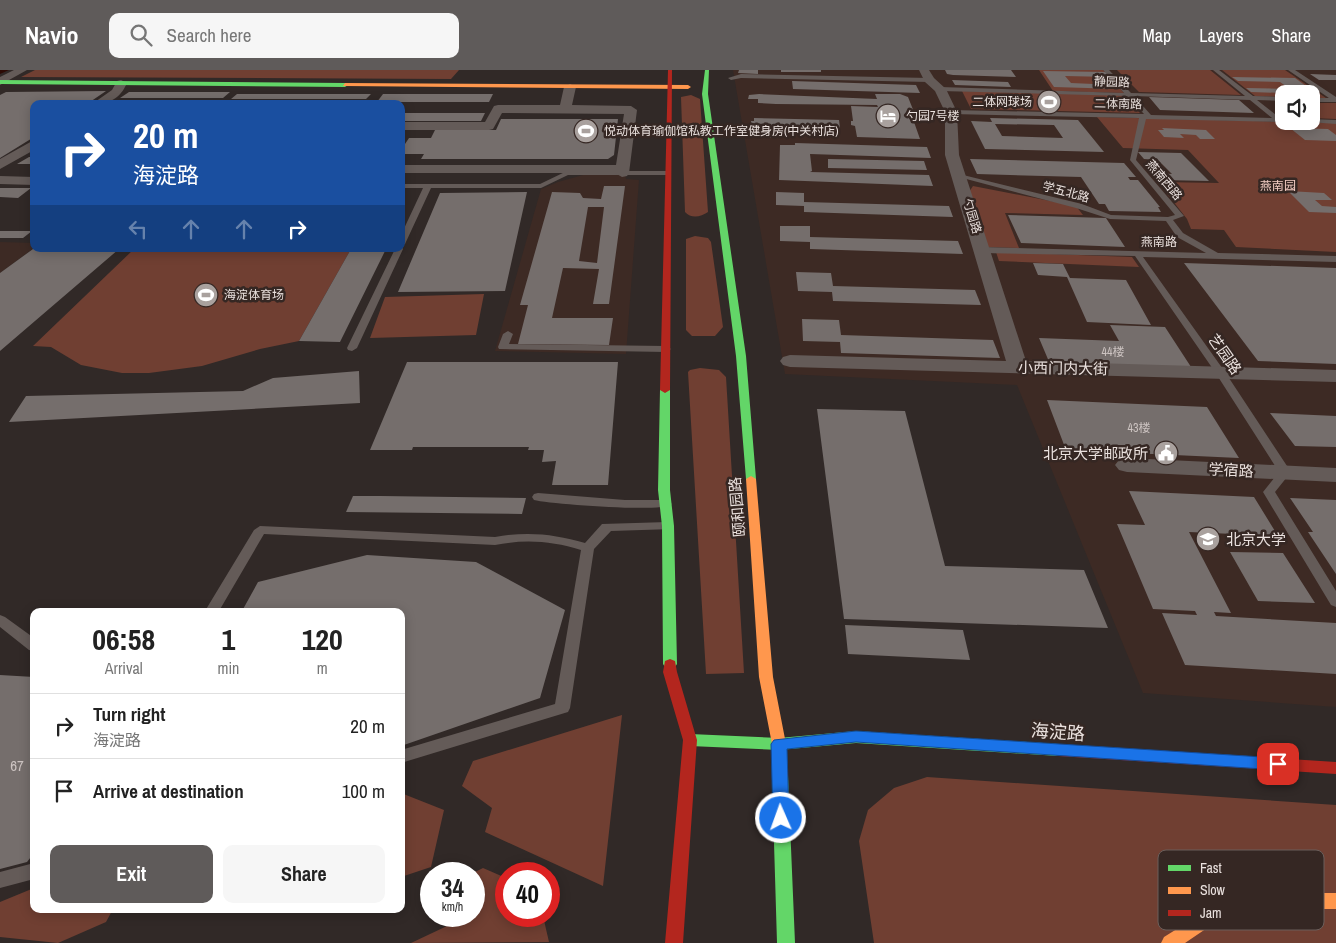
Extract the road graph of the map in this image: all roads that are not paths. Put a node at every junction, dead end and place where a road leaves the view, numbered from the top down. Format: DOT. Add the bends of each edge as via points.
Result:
graph roads {
  1 [pos="22,70"];
  2 [pos="670,70"];
  3 [pos="707,70"];
  4 [pos="1106,70"];
  5 [pos="1216,70"];
  6 [pos="1291,70"];
  7 [pos="731,78"];
  8 [pos="931,80"];
  9 [pos="0,82"];
  10 [pos="121,83"];
  11 [pos="570,86"];
  12 [pos="670,87"];
  13 [pos="706,88"];
  14 [pos="1128,94"];
  15 [pos="1251,98"];
  16 [pos="1275,99"];
  17 [pos="104,100"];
  18 [pos="1320,100"];
  19 [pos="1336,100"];
  20 [pos="565,109"];
  21 [pos="951,112"];
  22 [pos="1146,116"];
  23 [pos="1275,116"];
  24 [pos="1275,120"];
  25 [pos="1320,121"];
  26 [pos="1336,122"];
  27 [pos="405,126"];
  28 [pos="30,146"];
  29 [pos="0,165"];
  30 [pos="405,169"];
  31 [pos="622,171"];
  32 [pos="667,173"];
  33 [pos="959,176"];
  34 [pos="0,180"];
  35 [pos="30,181"];
  36 [pos="405,186"];
  37 [pos="428,186"];
  38 [pos="1168,219"];
  39 [pos="405,235"];
  40 [pos="982,250"];
  41 [pos="398,252"];
  42 [pos="1138,255"];
  43 [pos="1216,255"];
  44 [pos="1336,259"];
  45 [pos="508,334"];
  46 [pos="352,348"];
  47 [pos="666,349"];
  48 [pos="790,361"];
  49 [pos="1018,368"];
  50 [pos="1220,372"];
  51 [pos="1336,376"];
  52 [pos="1127,465"];
  53 [pos="1285,472"];
  54 [pos="1336,475"];
  55 [pos="538,497"];
  56 [pos="666,504"];
  57 [pos="668,526"];
  58 [pos="588,548"];
  59 [pos="1336,602"];
  60 [pos="214,608"];
  61 [pos="0,620"];
  62 [pos="30,643"];
  63 [pos="690,740"];
  64 [pos="779,744"];
  65 [pos="405,756"];
  66 [pos="1336,768"];
  67 [pos="30,871"];
  68 [pos="0,880"];
  69 [pos="1188,930"];
  70 [pos="674,943"];
  71 [pos="786,943"];
  72 [pos="1170,943"];
  1 -- 9 [label="street"];
  2 -- 12 [label="main road"];
  3 -- 13 [label="main road, 颐和园路"];
  4 -- 14 [label="lane"];
  5 -- 15 [label="lane"];
  6 -- 19 [label="lane"];
  7 -- 8 [label="lane, 静园路"];
  8 -- 14 [label="lane, 静园路"];
  8 -- 21 [label="street, 勺园路"];
  9 -- 10 [label="main road"];
  10 -- 11 [label="main road"];
  10 -- 17 [label="street" via="117,92"];
  11 -- 12 [label="main road"];
  11 -- 20 [label="street"];
  12 -- 13 [label="main road"];
  12 -- 32 [label="main road"];
  13 -- 64 [label="main road, 颐和园路" via="741,356 766,677"];
  14 -- 15 [label="lane, 静园路"];
  14 -- 22 [label="lane"];
  15 -- 16 [label="lane, 静园路"];
  15 -- 23 [label="lane"];
  18 -- 19 [label="lane"];
  20 -- 27 [label="street" via="498,109 489,126"];
  20 -- 31 [label="street" via="631,110"];
  21 -- 22 [label="lane, 二体南路"];
  21 -- 33 [label="street, 勺园路" via="951,149"];
  22 -- 24 [label="lane, 二体南路"];
  22 -- 38 [label="lane, 燕南西路" via="1133,160 1180,216"];
  25 -- 26 [label="lane"];
  28 -- 29 [label="street"];
  30 -- 31 [label="street"];
  31 -- 32 [label="lane"];
  31 -- 37 [label="lane" via="567,173 541,186"];
  32 -- 47 [label="main road"];
  33 -- 38 [label="lane, 学五北路" via="1110,217"];
  33 -- 40 [label="street, 勺园路"];
  34 -- 35 [label="street"];
  36 -- 37 [label="lane"];
  37 -- 39 [label="lane"];
  38 -- 43 [label="lane, 燕南西路" via="1180,235"];
  40 -- 42 [label="lane, 燕南路"];
  40 -- 49 [label="street, 勺园路"];
  41 -- 46 [label="lane"];
  42 -- 43 [label="lane, 燕南路"];
  42 -- 50 [label="lane, 艺园路"];
  43 -- 44 [label="lane, 燕南路"];
  45 -- 47 [label="lane" via="503,348"];
  47 -- 56 [label="main road"];
  48 -- 49 [label="street, 小西门内大街"];
  49 -- 50 [label="street, 小西门内大街"];
  50 -- 51 [label="street, 小西门内大街"];
  50 -- 53 [label="lane, 艺园路"];
  52 -- 53 [label="street, 学宿路"];
  53 -- 54 [label="street, 学宿路"];
  53 -- 59 [label="lane" via="1269,492"];
  55 -- 56 [label="lane"];
  56 -- 57 [label="main road"];
  57 -- 58 [label="lane" via="607,527"];
  57 -- 63 [label="main road" via="670,672"];
  58 -- 60 [label="lane" via="555,538 517,536 495,541 260,530"];
  58 -- 65 [label="lane" via="562,708"];
  61 -- 62 [label="lane"];
  63 -- 64 [label="main road, 海淀路"];
  63 -- 70 [label="main road"];
  64 -- 66 [label="main road, 海淀路" via="856,737"];
  64 -- 71 [label="main road, 颐和园路"];
  67 -- 68 [label="lane"];
  69 -- 72 [label="main road"];
}
